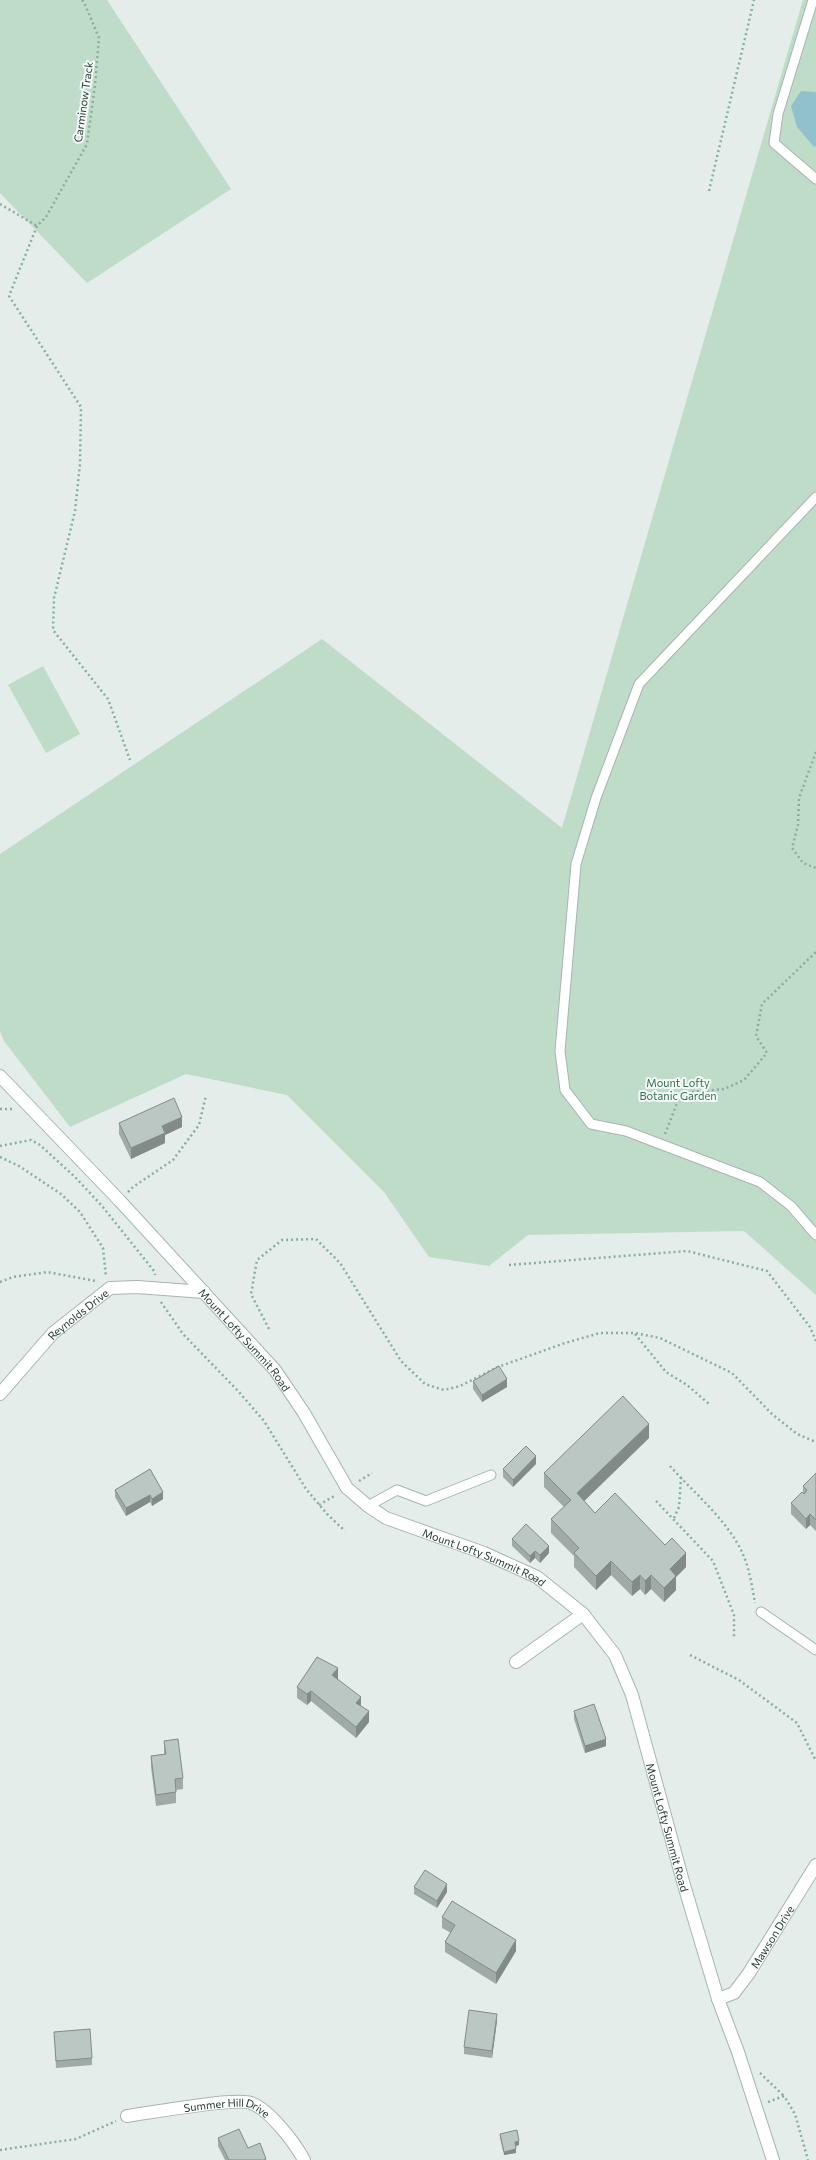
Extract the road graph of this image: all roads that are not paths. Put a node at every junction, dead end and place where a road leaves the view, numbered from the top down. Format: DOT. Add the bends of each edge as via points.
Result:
graph roads {
  1 [pos="813,0"];
  2 [pos="816,179"];
  3 [pos="816,497"];
  4 [pos="0,1076"];
  5 [pos="816,1235"];
  6 [pos="204,1292"];
  7 [pos="0,1394"];
  8 [pos="491,1475"];
  9 [pos="368,1506"];
  10 [pos="758,1610"];
  11 [pos="583,1614"];
  12 [pos="816,1650"];
  13 [pos="516,1662"];
  14 [pos="816,1865"];
  15 [pos="718,1999"];
  16 [pos="127,2116"];
  17 [pos="304,2160"];
  18 [pos="773,2160"];
  1 -- 2 [label="lane" via="778,114 774,143"];
  3 -- 5 [label="lane" via="639,684 596,798 576,864 560,1051 565,1090 591,1124 626,1131 760,1182 792,1206"];
  4 -- 6 [label="main road, Mount Lofty Summit Road"];
  6 -- 7 [label="main road, Reynolds Drive" via="128,1286 110,1288 53,1333"];
  6 -- 9 [label="main road, Mount Lofty Summit Road" via="275,1370 304,1413 348,1488"];
  8 -- 9 [label="lane" via="426,1501 397,1490"];
  9 -- 11 [label="main road, Mount Lofty Summit Road" via="386,1518 484,1553 537,1577"];
  10 -- 12 [label="lane"];
  11 -- 13 [label="main road"];
  11 -- 15 [label="main road, Mount Lofty Summit Road" via="615,1655 632,1695"];
  14 -- 15 [label="main road, Mawson Drive" via="749,1973 734,1993"];
  15 -- 18 [label="main road, Mount Lofty Summit Road"];
  16 -- 17 [label="main road, Summer Hill Drive" via="231,2102 251,2102 278,2122"];
}
